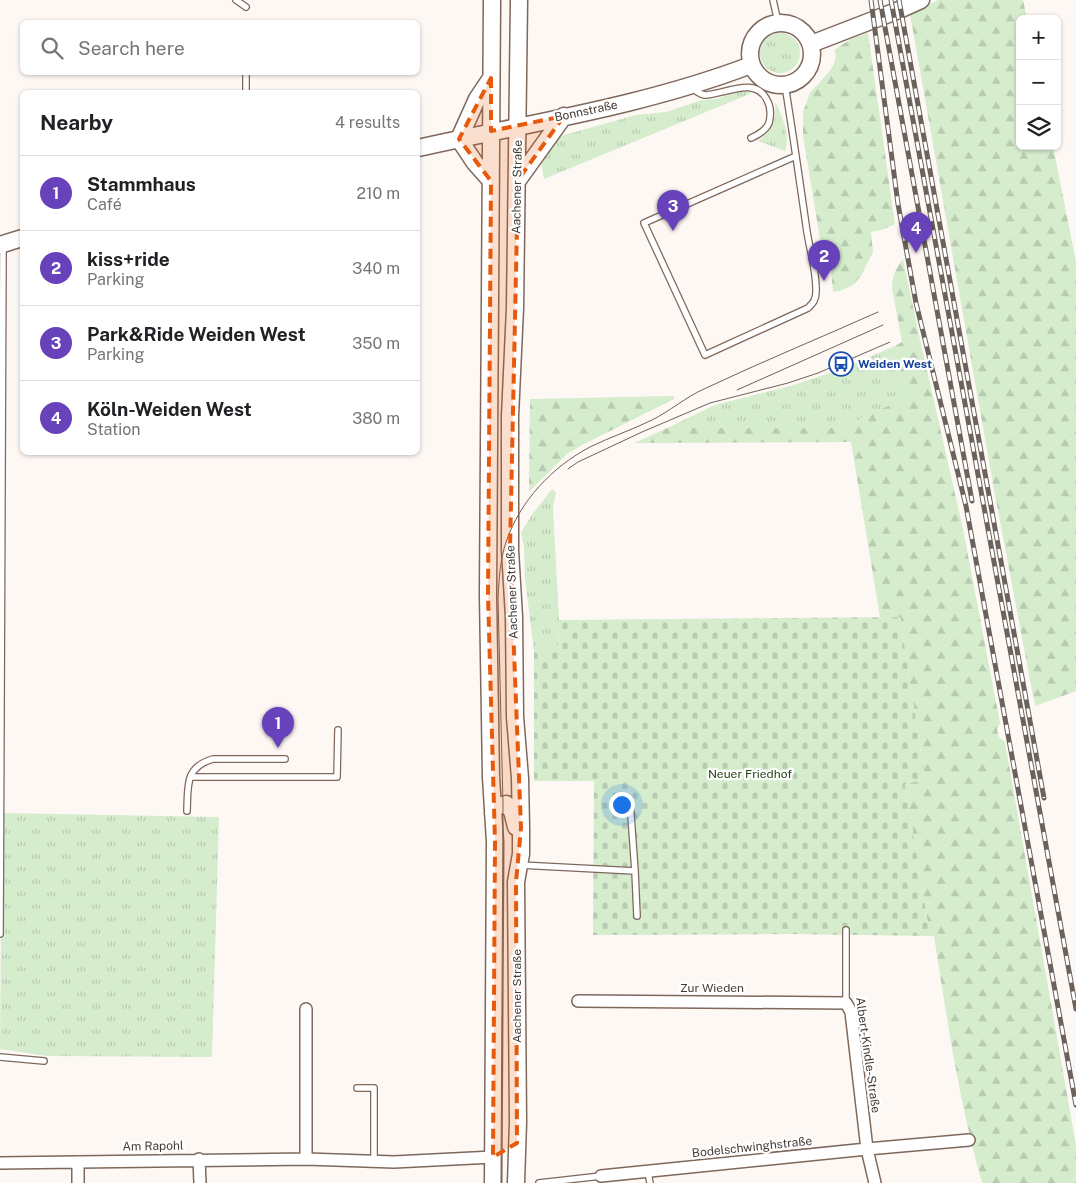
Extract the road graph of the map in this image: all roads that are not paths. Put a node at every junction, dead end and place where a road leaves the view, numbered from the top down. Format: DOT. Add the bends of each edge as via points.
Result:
graph roads {
  1 [pos="236,0"];
  2 [pos="492,0"];
  3 [pos="519,0"];
  4 [pos="773,0"];
  5 [pos="921,0"];
  6 [pos="246,7"];
  7 [pos="778,22"];
  8 [pos="811,44"];
  9 [pos="751,65"];
  10 [pos="246,75"];
  11 [pos="492,78"];
  12 [pos="691,85"];
  13 [pos="785,85"];
  14 [pos="246,90"];
  15 [pos="564,116"];
  16 [pos="518,126"];
  17 [pos="491,132"];
  18 [pos="751,138"];
  19 [pos="458,139"];
  20 [pos="420,148"];
  21 [pos="796,156"];
  22 [pos="491,180"];
  23 [pos="518,180"];
  24 [pos="20,239"];
  25 [pos="2,244"];
  26 [pos="338,730"];
  27 [pos="284,758"];
  28 [pos="191,776"];
  29 [pos="630,802"];
  30 [pos="187,811"];
  31 [pos="493,813"];
  32 [pos="521,841"];
  33 [pos="518,865"];
  34 [pos="635,871"];
  35 [pos="637,916"];
  36 [pos="846,930"];
  37 [pos="0,934"];
  38 [pos="578,1001"];
  39 [pos="846,1003"];
  40 [pos="306,1009"];
  41 [pos="0,1057"];
  42 [pos="44,1061"];
  43 [pos="357,1088"];
  44 [pos="969,1140"];
  45 [pos="517,1143"];
  46 [pos="866,1149"];
  47 [pos="493,1157"];
  48 [pos="200,1159"];
  49 [pos="306,1159"];
  50 [pos="374,1161"];
  51 [pos="78,1162"];
  52 [pos="0,1163"];
  53 [pos="601,1176"];
  54 [pos="649,1177"];
  55 [pos="78,1183"];
  56 [pos="200,1183"];
  57 [pos="492,1183"];
  58 [pos="516,1183"];
  59 [pos="539,1183"];
  60 [pos="875,1183"];
  1 -- 6 [label="lane"];
  2 -- 11 [label="main road, Aachener Straße"];
  3 -- 16 [label="main road, Aachener Straße"];
  4 -- 7 [label="lane"];
  5 -- 8 [label="main road"];
  7 -- 8 [label="main road" via="798,27"];
  7 -- 9 [label="main road" via="754,36 749,52"];
  8 -- 13 [label="main road" via="812,55 807,71 800,79"];
  9 -- 12 [label="main road, Bonnstraße"];
  9 -- 13 [label="main road" via="765,81"];
  10 -- 14 [label="lane"];
  11 -- 17 [label="main road, Aachener Straße"];
  11 -- 19 [label="main road" via="474,105"];
  12 -- 15 [label="main road, Bonnstraße"];
  12 -- 18 [label="lane" via="704,95 739,87 764,95 770,106 770,120 762,132"];
  13 -- 21 [label="lane"];
  15 -- 16 [label="main road, Bonnstraße"];
  15 -- 23 [label="main road"];
  16 -- 17 [label="main road, Bonnstraße"];
  16 -- 23 [label="main road, Aachener Straße"];
  17 -- 19 [label="main road, Bonnstraße"];
  17 -- 22 [label="main road, Aachener Straße"];
  19 -- 20 [label="main road, Bonnstraße"];
  19 -- 22 [label="main road"];
  21 -- 21 [label="lane" via="644,222 705,354 808,308 815,300"];
  22 -- 31 [label="main road, Aachener Straße" via="488,595"];
  23 -- 32 [label="main road, Aachener Straße" via="510,416 510,550"];
  24 -- 25 [label="main road"];
  25 -- 37 [label="lane"];
  26 -- 28 [label="lane" via="338,777"];
  27 -- 28 [label="lane" via="213,759 193,769"];
  28 -- 30 [label="lane"];
  29 -- 34 [label="lane"];
  31 -- 32 [label="main road" via="496,806 508,806"];
  31 -- 47 [label="main road, Aachener Straße"];
  32 -- 33 [label="main road, Aachener Straße"];
  33 -- 34 [label="lane"];
  33 -- 45 [label="main road, Aachener Straße"];
  34 -- 35 [label="lane"];
  36 -- 39 [label="lane, Albert-Kindle-Straße"];
  38 -- 39 [label="street, Zur Wieden"];
  39 -- 46 [label="street, Albert-Kindle-Straße" via="851,1012"];
  40 -- 49 [label="street"];
  41 -- 42 [label="lane"];
  43 -- 50 [label="lane" via="374,1088"];
  44 -- 46 [label="street, Bodelschwinghstraße"];
  45 -- 47 [label="main road"];
  45 -- 58 [label="main road, Aachener Straße"];
  46 -- 54 [label="street, Bodelschwinghstraße"];
  46 -- 60 [label="street, Albert-Kindle-Straße"];
  47 -- 50 [label="street, Am Rapohl"];
  47 -- 57 [label="main road, Aachener Straße"];
  47 -- 58 [label="main road" via="504,1162"];
  48 -- 49 [label="street, Am Rapohl"];
  48 -- 51 [label="street, Am Rapohl"];
  48 -- 56 [label="street"];
  49 -- 50 [label="street, Am Rapohl"];
  51 -- 52 [label="street, Am Rapohl"];
  51 -- 55 [label="street"];
  53 -- 54 [label="street, Bodelschwinghstraße"];
  53 -- 59 [label="lane, Bodelschwinghstraße"];
}
